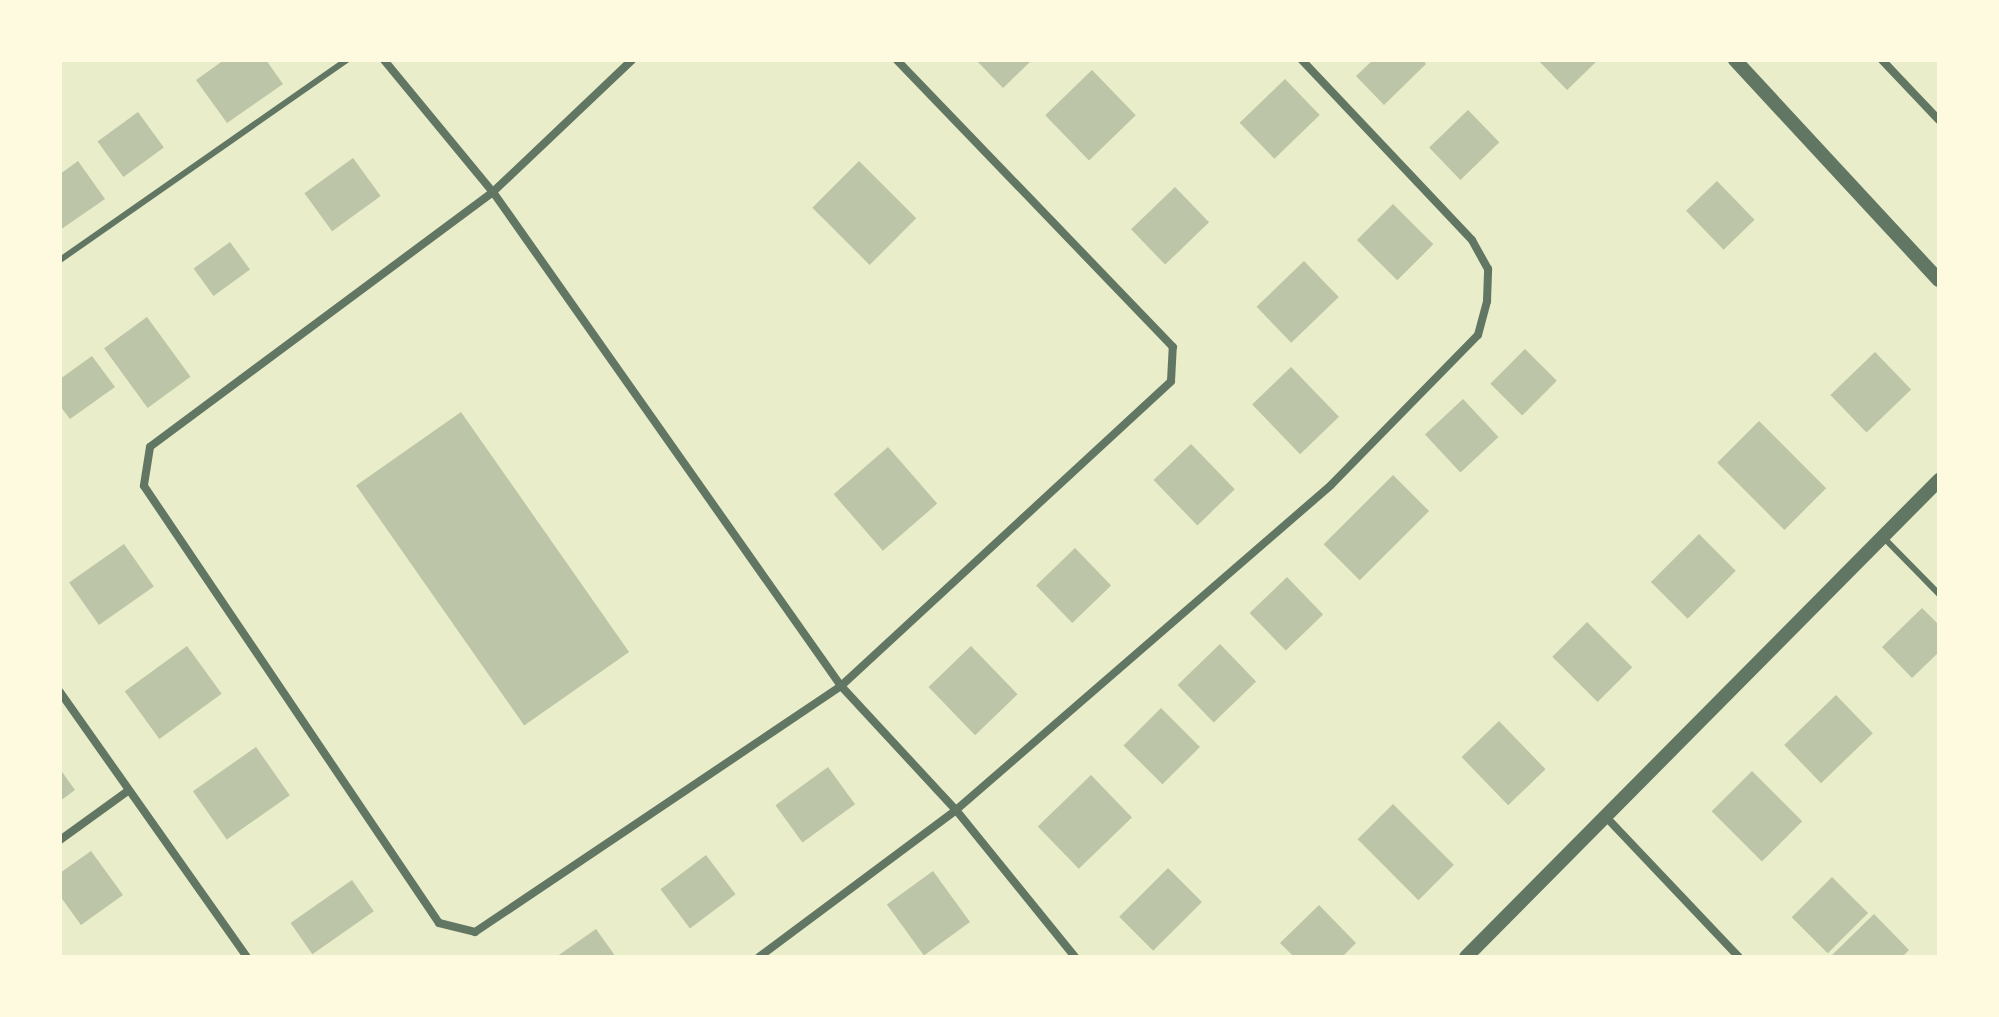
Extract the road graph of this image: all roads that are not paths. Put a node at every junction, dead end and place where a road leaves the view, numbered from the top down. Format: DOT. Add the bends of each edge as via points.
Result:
graph roads {
  1 [pos="347,60"];
  2 [pos="384,60"];
  3 [pos="632,60"];
  4 [pos="897,60"];
  5 [pos="1302,60"];
  6 [pos="1735,60"];
  7 [pos="1882,60"];
  8 [pos="1939,120"];
  9 [pos="493,192"];
  10 [pos="60,260"];
  11 [pos="1939,280"];
  12 [pos="1939,480"];
  13 [pos="1883,537"];
  14 [pos="1939,594"];
  15 [pos="841,686"];
  16 [pos="60,692"];
  17 [pos="128,791"];
  18 [pos="956,810"];
  19 [pos="1606,817"];
  20 [pos="60,840"];
  21 [pos="247,957"];
  22 [pos="759,957"];
  23 [pos="1075,957"];
  24 [pos="1466,957"];
  25 [pos="1739,957"];
  1 -- 10 [label="lane"];
  2 -- 9 [label="street"];
  3 -- 9 [label="street"];
  4 -- 15 [label="street" via="1173,347 1171,381"];
  5 -- 18 [label="street" via="1472,240 1488,269 1478,335 1331,485"];
  6 -- 11 [label="street"];
  7 -- 8 [label="street"];
  9 -- 15 [label="street"];
  9 -- 15 [label="street" via="150,447 144,486 439,923 475,932"];
  12 -- 13 [label="street"];
  13 -- 14 [label="lane"];
  13 -- 19 [label="street"];
  15 -- 18 [label="street"];
  16 -- 17 [label="street"];
  17 -- 20 [label="street"];
  17 -- 21 [label="street"];
  18 -- 22 [label="street"];
  18 -- 23 [label="street"];
  19 -- 24 [label="street"];
  19 -- 25 [label="street"];
}
